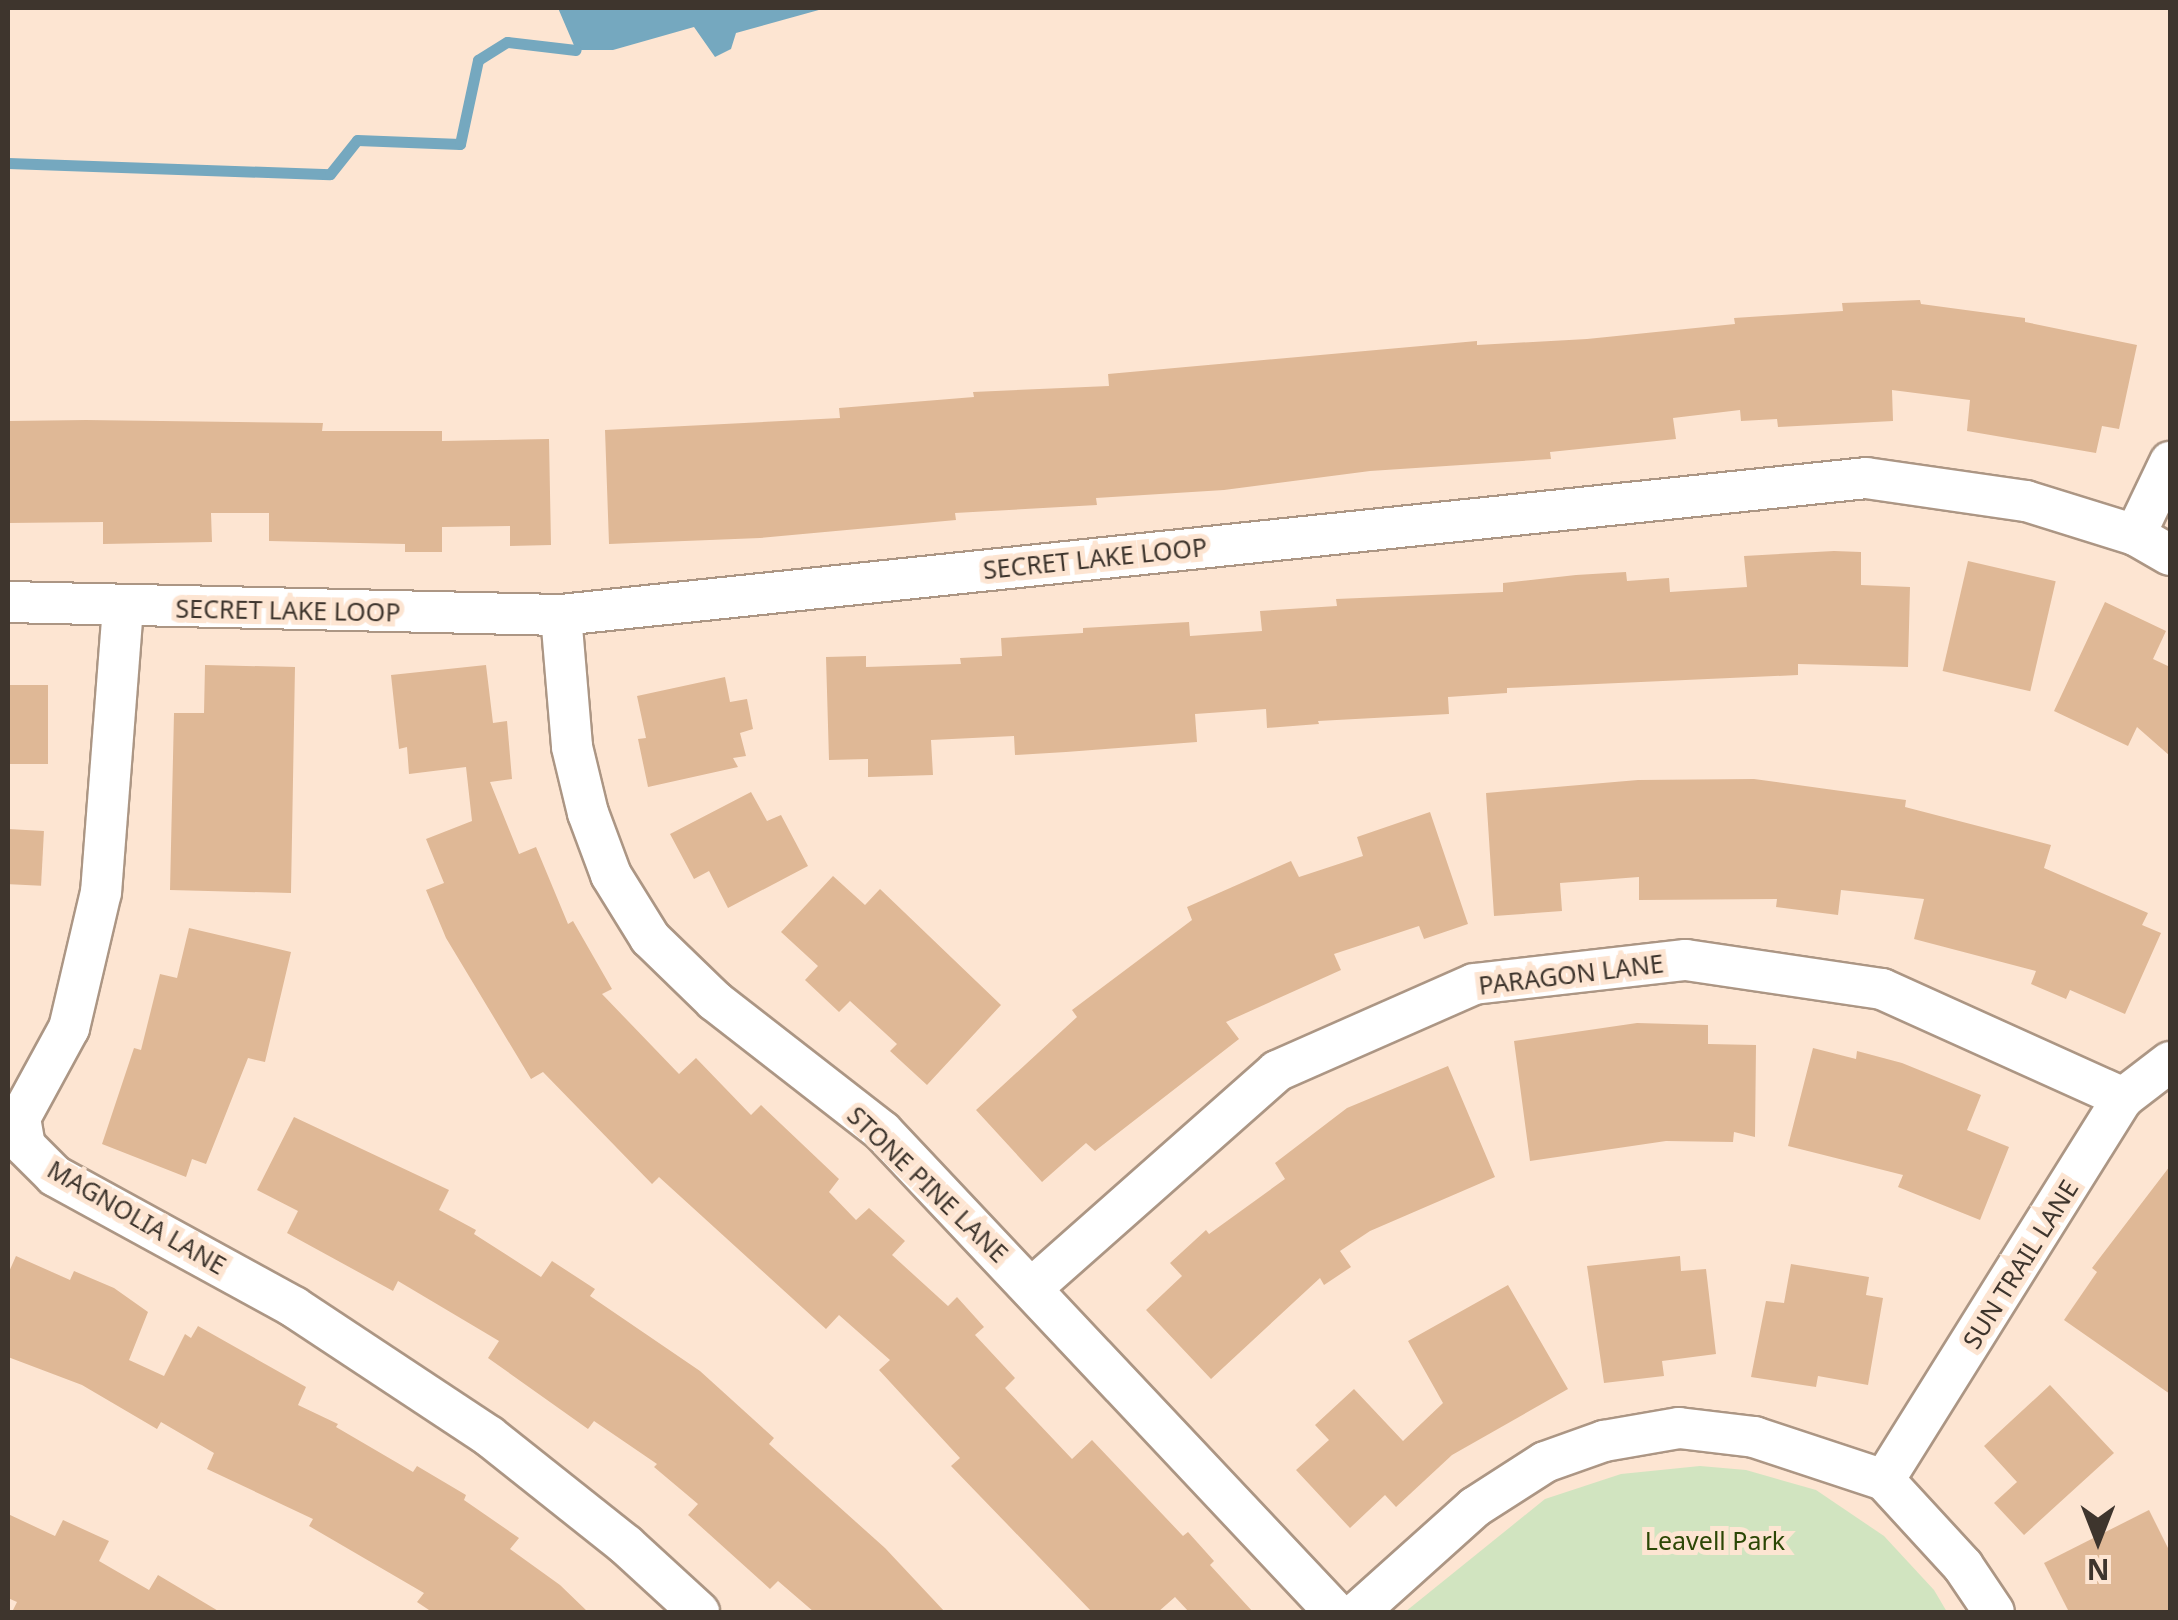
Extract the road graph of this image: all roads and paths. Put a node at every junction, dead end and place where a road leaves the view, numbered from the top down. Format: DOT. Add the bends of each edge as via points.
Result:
graph roads {
  1 [pos="2170,462"];
  2 [pos="2134,535"];
  3 [pos="2170,555"];
  4 [pos="8,602"];
  5 [pos="123,607"];
  6 [pos="560,615"];
  7 [pos="2170,1062"];
  8 [pos="2124,1098"];
  9 [pos="1032,1287"];
  10 [pos="1884,1480"];
  11 [pos="699,1612"];
  12 [pos="1335,1612"];
  13 [pos="1358,1612"];
  14 [pos="1994,1612"];
  1 -- 2 [label="street"];
  2 -- 3 [label="street, SECRET LAKE LOOP"];
  2 -- 6 [label="street, SECRET LAKE LOOP" via="2026,502 1866,478"];
  4 -- 5 [label="street, SECRET LAKE LOOP"];
  5 -- 6 [label="street, SECRET LAKE LOOP"];
  5 -- 11 [label="street, MAGNOLIA LANE" via="101,892 68,1028 20,1118 25,1146 56,1176 294,1307 489,1436 626,1544"];
  6 -- 9 [label="street, STONE PINE LANE" via="572,747 588,813 610,876 650,938 715,1001 882,1132"];
  7 -- 8 [label="street, SUN TRAIL LANE"];
  8 -- 9 [label="street, PARAGON LANE" via="1882,988 1686,960 1474,984 1277,1071"];
  8 -- 10 [label="street, SUN TRAIL LANE"];
  9 -- 12 [label="street, STONE PINE LANE"];
  10 -- 13 [label="street" via="1754,1437 1679,1428 1604,1441 1546,1462 1474,1507"];
  10 -- 14 [label="street" via="1963,1566"];
}
